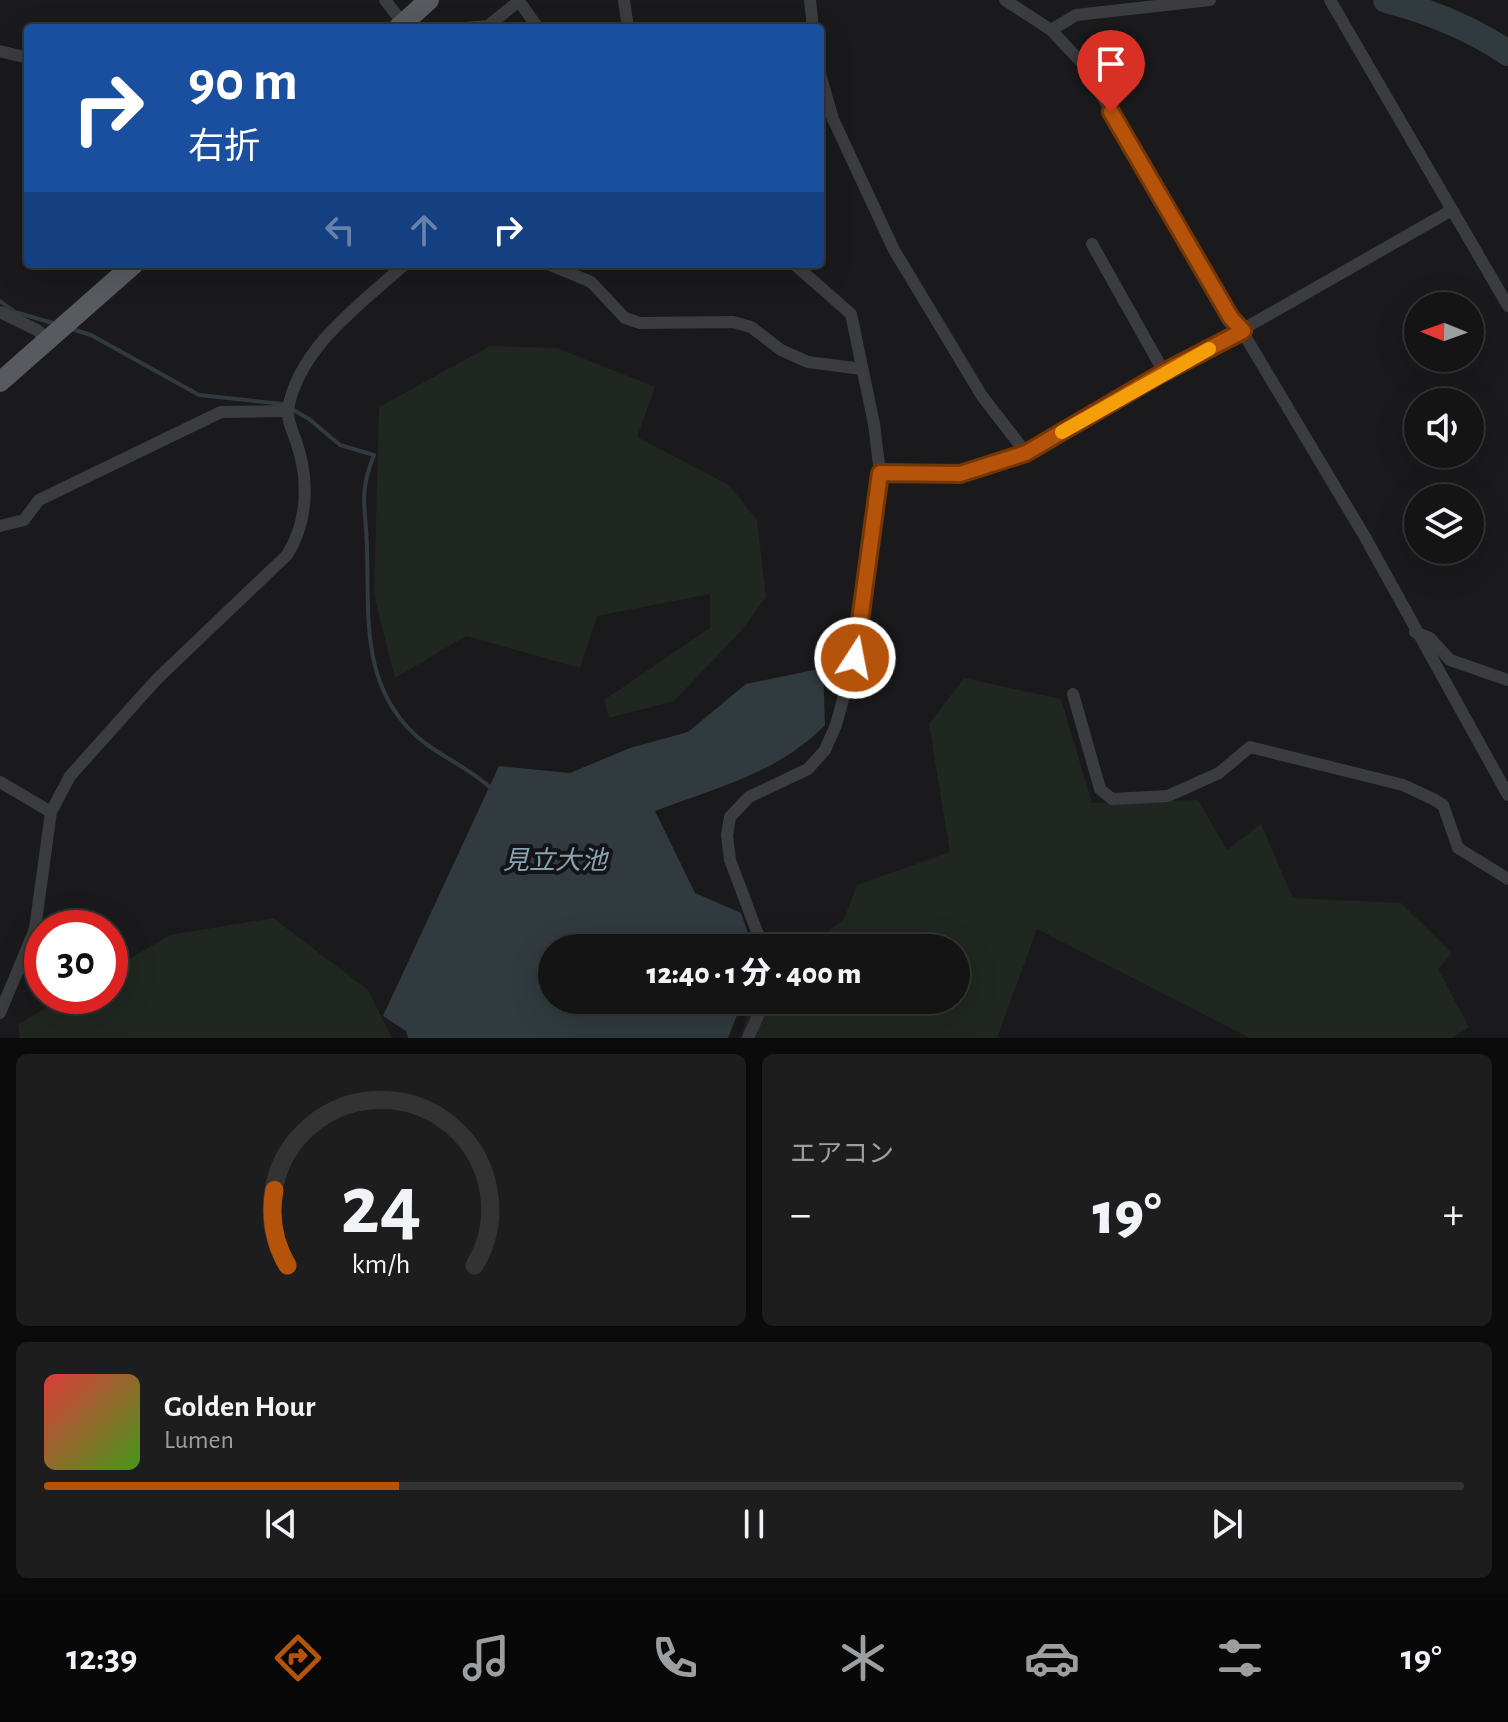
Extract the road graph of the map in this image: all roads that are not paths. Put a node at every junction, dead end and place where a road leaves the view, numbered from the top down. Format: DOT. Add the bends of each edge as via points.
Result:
graph roads {
  1 [pos="385,0"];
  2 [pos="429,0"];
  3 [pos="624,0"];
  4 [pos="810,0"];
  5 [pos="1005,0"];
  6 [pos="1210,0"];
  7 [pos="1330,0"];
  8 [pos="399,24"];
  9 [pos="402,24"];
  10 [pos="490,24"];
  11 [pos="535,24"];
  12 [pos="627,24"];
  13 [pos="813,24"];
  14 [pos="1051,30"];
  15 [pos="0,51"];
  16 [pos="24,57"];
  17 [pos="824,88"];
  18 [pos="1452,210"];
  19 [pos="1092,244"];
  20 [pos="129,268"];
  21 [pos="401,268"];
  22 [pos="558,268"];
  23 [pos="799,268"];
  24 [pos="1508,306"];
  25 [pos="0,312"];
  26 [pos="1243,331"];
  27 [pos="48,340"];
  28 [pos="862,369"];
  29 [pos="1164,372"];
  30 [pos="0,382"];
  31 [pos="287,411"];
  32 [pos="1026,453"];
  33 [pos="880,473"];
  34 [pos="0,526"];
  35 [pos="1415,632"];
  36 [pos="1508,680"];
  37 [pos="1073,694"];
  38 [pos="0,782"];
  39 [pos="1508,795"];
  40 [pos="51,812"];
  41 [pos="1508,879"];
  42 [pos="758,934"];
  43 [pos="0,1013"];
  44 [pos="759,1014"];
  45 [pos="748,1038"];
  1 -- 8 [label="street"];
  2 -- 9 [label="main road"];
  3 -- 12 [label="street"];
  4 -- 13 [label="street"];
  5 -- 14 [label="street"];
  6 -- 14 [label="street" via="1076,15"];
  7 -- 18 [label="street"];
  10 -- 11 [label="street" via="519,1"];
  14 -- 26 [label="street" via="1082,63"];
  15 -- 16 [label="street"];
  17 -- 32 [label="street" via="833,119 894,250 982,396"];
  18 -- 24 [label="street"];
  18 -- 26 [label="street"];
  19 -- 29 [label="street"];
  20 -- 27 [label="main road"];
  21 -- 31 [label="street" via="340,323 304,365"];
  22 -- 28 [label="street" via="591,282 625,318 640,323 733,322 751,327 808,362"];
  23 -- 28 [label="street" via="851,314"];
  25 -- 27 [label="street"];
  26 -- 29 [label="street"];
  26 -- 35 [label="street"];
  27 -- 30 [label="main road"];
  28 -- 33 [label="street"];
  29 -- 32 [label="street"];
  31 -- 34 [label="street" via="221,412 39,500 24,520"];
  31 -- 40 [label="street" via="305,468 298,538 287,555 157,679 70,776"];
  32 -- 33 [label="street" via="960,474"];
  33 -- 42 [label="street" via="860,637 836,725 825,750 808,769 749,797 730,817 730,860"];
  35 -- 36 [label="street" via="1430,638 1450,660"];
  35 -- 39 [label="street"];
  37 -- 41 [label="street" via="1100,789 1112,799 1168,796 1219,773 1250,747 1403,785 1433,799 1443,805 1458,848"];
  38 -- 40 [label="street"];
  40 -- 43 [label="street" via="35,929"];
  44 -- 45 [label="street"];
}
